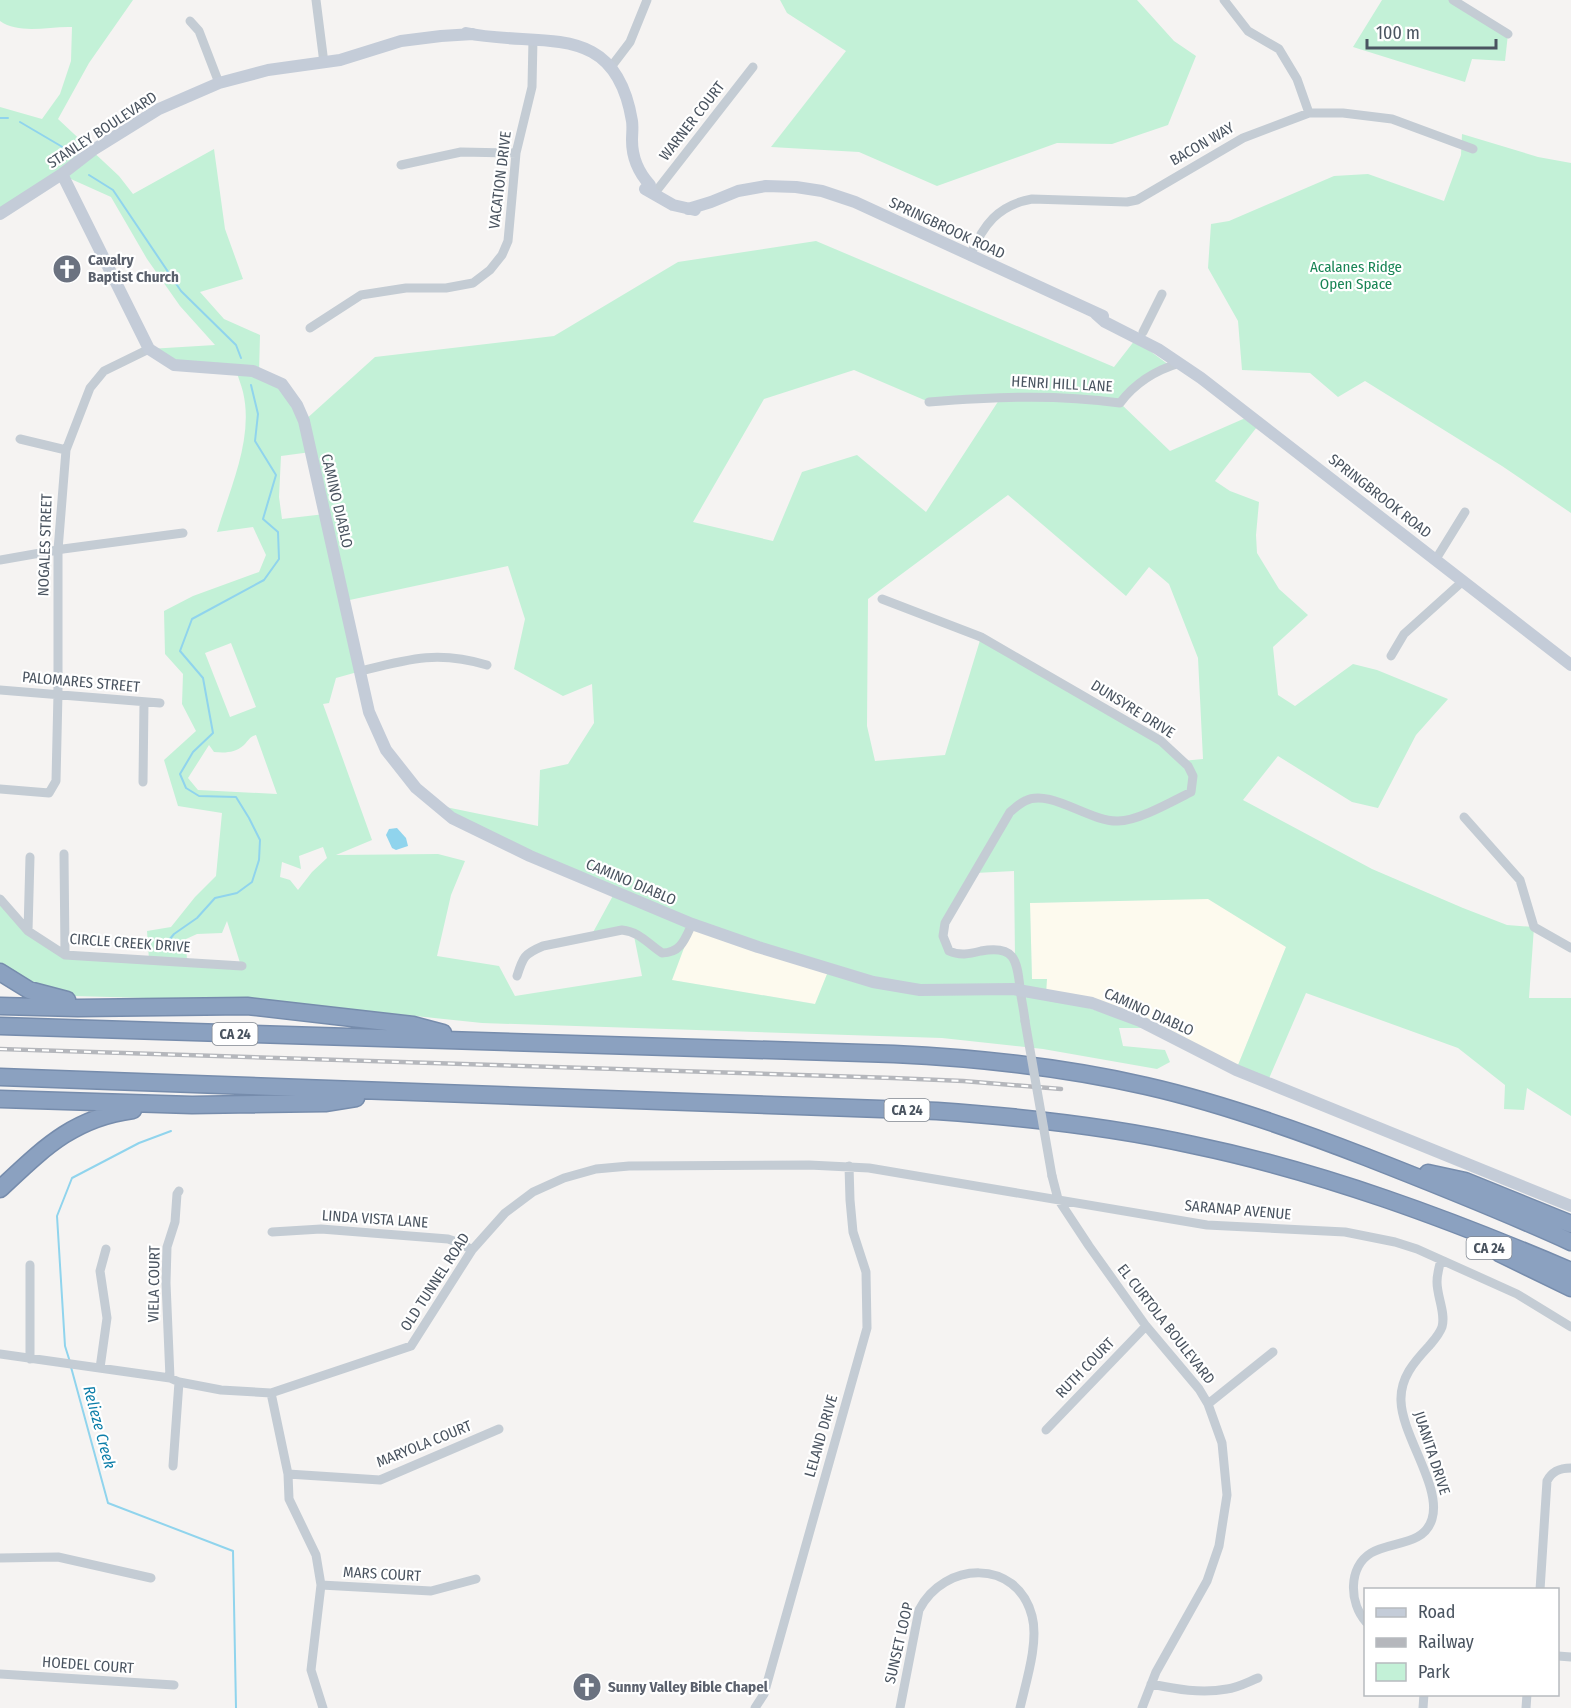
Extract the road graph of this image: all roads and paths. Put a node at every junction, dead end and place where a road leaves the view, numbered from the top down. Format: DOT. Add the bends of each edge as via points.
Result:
graph roads {
  1 [pos="316,0"];
  2 [pos="647,0"];
  3 [pos="1224,0"];
  4 [pos="1453,0"];
  5 [pos="190,21"];
  6 [pos="1508,34"];
  7 [pos="533,39"];
  8 [pos="324,63"];
  9 [pos="611,67"];
  10 [pos="753,67"];
  11 [pos="219,83"];
  12 [pos="1309,113"];
  13 [pos="1473,149"];
  14 [pos="516,153"];
  15 [pos="401,165"];
  16 [pos="62,174"];
  17 [pos="652,193"];
  18 [pos="0,214"];
  19 [pos="970,256"];
  20 [pos="1162,294"];
  21 [pos="1096,314"];
  22 [pos="310,328"];
  23 [pos="1143,332"];
  24 [pos="149,349"];
  25 [pos="1168,354"];
  26 [pos="1180,363"];
  27 [pos="929,402"];
  28 [pos="20,439"];
  29 [pos="66,450"];
  30 [pos="1465,512"];
  31 [pos="183,533"];
  32 [pos="58,550"];
  33 [pos="1436,559"];
  34 [pos="0,560"];
  35 [pos="1463,581"];
  36 [pos="882,599"];
  37 [pos="1391,656"];
  38 [pos="1571,664"];
  39 [pos="487,665"];
  40 [pos="361,670"];
  41 [pos="0,690"];
  42 [pos="58,693"];
  43 [pos="144,702"];
  44 [pos="160,703"];
  45 [pos="142,782"];
  46 [pos="0,789"];
  47 [pos="1464,817"];
  48 [pos="64,855"];
  49 [pos="30,857"];
  50 [pos="0,899"];
  51 [pos="692,924"];
  52 [pos="28,931"];
  53 [pos="1571,948"];
  54 [pos="65,955"];
  55 [pos="242,966"];
  56 [pos="0,972"];
  57 [pos="516,976"];
  58 [pos="1020,990"];
  59 [pos="0,1006"];
  60 [pos="121,1006"];
  61 [pos="0,1026"];
  62 [pos="470,1041"];
  63 [pos="0,1077"];
  64 [pos="394,1092"];
  65 [pos="0,1099"];
  66 [pos="192,1105"];
  67 [pos="849,1166"];
  68 [pos="1392,1167"];
  69 [pos="0,1189"];
  70 [pos="179,1191"];
  71 [pos="1058,1199"];
  72 [pos="1571,1206"];
  73 [pos="1407,1207"];
  74 [pos="1501,1210"];
  75 [pos="1571,1224"];
  76 [pos="1571,1232"];
  77 [pos="272,1233"];
  78 [pos="1571,1242"];
  79 [pos="106,1249"];
  80 [pos="472,1250"];
  81 [pos="1441,1260"];
  82 [pos="30,1264"];
  83 [pos="1571,1271"];
  84 [pos="1571,1288"];
  85 [pos="1146,1326"];
  86 [pos="1571,1327"];
  87 [pos="1273,1352"];
  88 [pos="0,1354"];
  89 [pos="30,1359"];
  90 [pos="100,1368"];
  91 [pos="175,1380"];
  92 [pos="271,1393"];
  93 [pos="1208,1404"];
  94 [pos="499,1429"];
  95 [pos="1046,1430"];
  96 [pos="172,1466"];
  97 [pos="1571,1468"];
  98 [pos="288,1474"];
  99 [pos="0,1558"];
  100 [pos="151,1578"];
  101 [pos="476,1579"];
  102 [pos="321,1585"];
  103 [pos="1540,1588"];
  104 [pos="1364,1621"];
  105 [pos="0,1674"];
  106 [pos="1258,1678"];
  107 [pos="1151,1684"];
  108 [pos="174,1685"];
  109 [pos="323,1708"];
  110 [pos="755,1708"];
  111 [pos="900,1708"];
  112 [pos="1020,1708"];
  113 [pos="1142,1708"];
  1 -- 8 [label="street"];
  2 -- 9 [label="street" via="630,42"];
  3 -- 12 [label="street" via="1248,32 1279,49 1297,79"];
  4 -- 6 [label="street"];
  5 -- 11 [label="street" via="199,31"];
  7 -- 8 [label="street, STANLEY BOULEVARD" via="440,31"];
  7 -- 9 [label="street, STANLEY BOULEVARD" via="581,45"];
  7 -- 14 [label="street, VACATION DRIVE" via="532,87"];
  8 -- 11 [label="street, STANLEY BOULEVARD" via="268,70"];
  9 -- 17 [label="street, STANLEY BOULEVARD" via="625,92 629,111 626,140 630,167"];
  10 -- 17 [label="street, WARNER COURT"];
  11 -- 16 [label="street, STANLEY BOULEVARD" via="159,109"];
  12 -- 13 [label="street, BACON WAY" via="1343,112 1392,119"];
  12 -- 19 [label="street, BACON WAY" via="1243,138 1137,200 1020,201 994,217 979,234"];
  14 -- 15 [label="street" via="461,152"];
  14 -- 22 [label="street, VACATION DRIVE" via="508,241 490,270 473,283 361,295"];
  16 -- 18 [label="street, STANLEY BOULEVARD"];
  16 -- 24 [label="street"];
  17 -- 19 [label="street, SPRINGBROOK ROAD" via="688,208 766,186 822,191 855,202"];
  19 -- 21 [label="street, SPRINGBROOK ROAD"];
  20 -- 23 [label="street"];
  21 -- 23 [label="street, SPRINGBROOK ROAD"];
  21 -- 25 [label="street, SPRINGBROOK ROAD"];
  23 -- 25 [label="street, SPRINGBROOK ROAD"];
  24 -- 29 [label="street, NOGALES STREET" via="104,372 90,388"];
  24 -- 40 [label="street, CAMINO DIABLO" via="174,365 253,371 282,384 297,405 304,421"];
  25 -- 26 [label="street, SPRINGBROOK ROAD"];
  26 -- 27 [label="street, HENRI HILL LANE" via="1144,380 1120,403 1044,396"];
  26 -- 33 [label="street, SPRINGBROOK ROAD"];
  28 -- 29 [label="street"];
  29 -- 32 [label="street, NOGALES STREET"];
  30 -- 33 [label="street"];
  31 -- 32 [label="street"];
  32 -- 34 [label="street"];
  32 -- 42 [label="street, NOGALES STREET"];
  33 -- 35 [label="street, SPRINGBROOK ROAD"];
  35 -- 37 [label="street" via="1404,634"];
  35 -- 38 [label="street, SPRINGBROOK ROAD"];
  36 -- 58 [label="street, DUNSYRE DRIVE" via="981,637 1161,741 1188,766 1193,776 1191,792 1121,822 1102,821 1042,796 1026,800 1011,812 945,924 943,936 949,951 958,955 997,948 1010,952 1019,972"];
  39 -- 40 [label="street" via="429,656"];
  40 -- 51 [label="street, CAMINO DIABLO" via="369,712 386,750 416,788 452,818 530,856"];
  41 -- 42 [label="street, PALOMARES STREET"];
  42 -- 43 [label="street, PALOMARES STREET"];
  42 -- 46 [label="street, NOGALES STREET" via="56,781 49,793"];
  43 -- 44 [label="street, PALOMARES STREET"];
  43 -- 45 [label="street"];
  47 -- 53 [label="street" via="1520,880 1534,927"];
  48 -- 54 [label="street"];
  49 -- 52 [label="street"];
  50 -- 52 [label="street, CIRCLE CREEK DRIVE"];
  51 -- 57 [label="street" via="680,948 671,953 662,953 642,936 622,930 533,950 523,956"];
  51 -- 58 [label="street, CAMINO DIABLO" via="873,982 928,990"];
  52 -- 54 [label="street, CIRCLE CREEK DRIVE"];
  54 -- 55 [label="street, CIRCLE CREEK DRIVE"];
  56 -- 60 [label="highway" via="45,996"];
  58 -- 71 [label="street, EL CURTOLA BOULEVARD, bridge"];
  58 -- 72 [label="street, CAMINO DIABLO" via="1092,1003 1126,1015 1236,1070"];
  59 -- 60 [label="highway"];
  60 -- 62 [label="highway" via="266,1008 413,1025"];
  61 -- 62 [label="highway, CA 24"];
  62 -- 68 [label="highway, CA 24" via="903,1055 1054,1068 1199,1099"];
  63 -- 64 [label="highway, CA 24"];
  64 -- 66 [label="highway" via="325,1103"];
  64 -- 73 [label="highway, CA 24" via="928,1111 1048,1121 1230,1153 1337,1182"];
  65 -- 66 [label="highway"];
  66 -- 69 [label="highway" via="120,1112 82,1124 46,1146"];
  67 -- 71 [label="street, SARANAP AVENUE"];
  67 -- 80 [label="street, OLD TUNNEL ROAD" via="596,1169 534,1192 493,1225"];
  67 -- 110 [label="street, LELAND DRIVE" via="853,1232 866,1272 867,1328 764,1694"];
  68 -- 74 [label="highway, CA 24"];
  68 -- 75 [label="highway" via="1465,1181"];
  70 -- 91 [label="street, VIELA COURT" via="167,1247 166,1283"];
  71 -- 81 [label="street, SARANAP AVENUE" via="1206,1225 1345,1232 1395,1242"];
  71 -- 85 [label="street, EL CURTOLA BOULEVARD"];
  73 -- 83 [label="highway"];
  73 -- 84 [label="highway, CA 24"];
  74 -- 76 [label="highway"];
  74 -- 78 [label="highway, CA 24"];
  77 -- 80 [label="street, LINDA VISTA LANE" via="321,1229 448,1239"];
  79 -- 90 [label="street" via="100,1271 107,1318"];
  80 -- 92 [label="street, OLD TUNNEL ROAD" via="411,1346"];
  81 -- 86 [label="street, SARANAP AVENUE" via="1517,1294"];
  81 -- 104 [label="street, JUANITA DRIVE" via="1437,1281 1442,1328 1412,1364 1401,1394 1403,1414 1433,1496 1434,1513 1430,1526 1418,1537 1371,1553 1362,1562 1353,1588"];
  82 -- 89 [label="street"];
  85 -- 93 [label="street, EL CURTOLA BOULEVARD"];
  85 -- 95 [label="street, RUTH COURT"];
  87 -- 93 [label="street"];
  88 -- 89 [label="street, OLD TUNNEL ROAD"];
  89 -- 90 [label="street, OLD TUNNEL ROAD"];
  90 -- 91 [label="street, OLD TUNNEL ROAD"];
  91 -- 92 [label="street, OLD TUNNEL ROAD" via="221,1390"];
  91 -- 96 [label="street, VIELA COURT"];
  92 -- 98 [label="street"];
  93 -- 107 [label="street, EL CURTOLA BOULEVARD" via="1226,1468 1227,1496 1221,1536 1207,1581"];
  94 -- 98 [label="street, MARYOLA COURT" via="380,1480"];
  97 -- 103 [label="street" via="1553,1472 1547,1481"];
  98 -- 102 [label="street" via="289,1500 316,1555"];
  99 -- 100 [label="street" via="58,1557"];
  101 -- 102 [label="street, MARS COURT" via="431,1592"];
  102 -- 109 [label="street" via="312,1670"];
  105 -- 108 [label="street, HOEDEL COURT"];
  106 -- 107 [label="street" via="1206,1692"];
  107 -- 113 [label="street, EL CURTOLA BOULEVARD"];
  111 -- 112 [label="street, SUNSET LOOP" via="919,1610 925,1599 948,1579 982,1574 1007,1581 1028,1605 1033,1618 1032,1650"];
}
